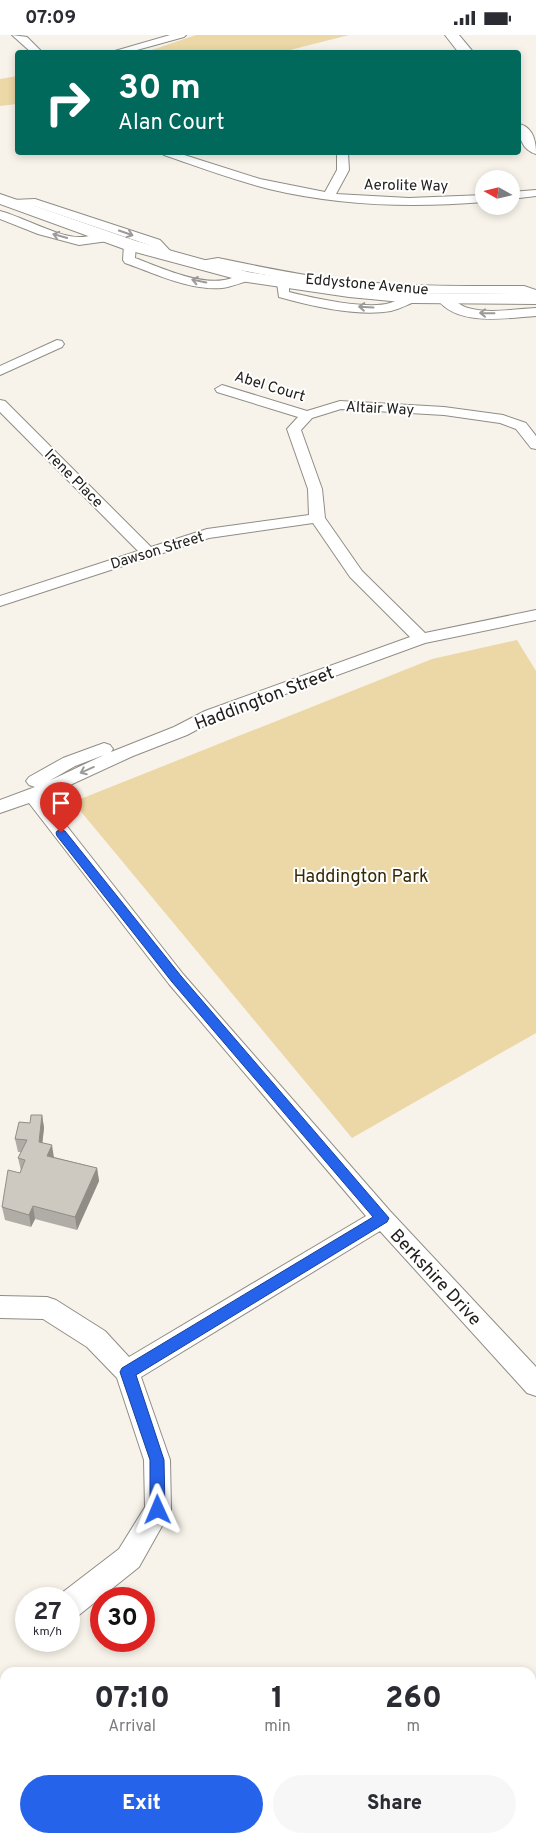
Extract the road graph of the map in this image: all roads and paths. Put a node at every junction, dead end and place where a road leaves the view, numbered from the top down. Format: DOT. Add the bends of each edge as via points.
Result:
graph roads {
  1 [pos="17,35"];
  2 [pos="181,35"];
  3 [pos="442,35"];
  4 [pos="452,35"];
  5 [pos="35,50"];
  6 [pos="124,50"];
  7 [pos="454,50"];
  8 [pos="465,50"];
  9 [pos="521,116"];
  10 [pos="521,130"];
  11 [pos="536,135"];
  12 [pos="536,149"];
  13 [pos="174,155"];
  14 [pos="344,155"];
  15 [pos="536,193"];
  16 [pos="520,195"];
  17 [pos="329,196"];
  18 [pos="475,200"];
  19 [pos="4,206"];
  20 [pos="130,245"];
  21 [pos="169,256"];
  22 [pos="198,265"];
  23 [pos="247,277"];
  24 [pos="536,295"];
  25 [pos="443,299"];
  26 [pos="536,299"];
  27 [pos="536,312"];
  28 [pos="56,344"];
  29 [pos="0,371"];
  30 [pos="222,389"];
  31 [pos="0,404"];
  32 [pos="307,415"];
  33 [pos="536,445"];
  34 [pos="317,518"];
  35 [pos="148,553"];
  36 [pos="0,601"];
  37 [pos="534,620"];
  38 [pos="421,639"];
  39 [pos="211,715"];
  40 [pos="0,793"];
  41 [pos="33,796"];
  42 [pos="0,807"];
  43 [pos="382,1218"];
  44 [pos="0,1307"];
  45 [pos="128,1372"];
  46 [pos="536,1385"];
  47 [pos="80,1596"];
  1 -- 5 [label="street"];
  2 -- 6 [label="street"];
  3 -- 7 [label="main road"];
  4 -- 8 [label="main road"];
  9 -- 11 [label="main road"];
  10 -- 12 [label="main road"];
  13 -- 17 [label="street, Aerolite Way" via="286,189"];
  14 -- 17 [label="street, Aerolite Way" via="346,161 341,176"];
  15 -- 16 [label="street"];
  17 -- 18 [label="street, Aerolite Way" via="401,203"];
  19 -- 20 [label="main road, Eddystone Avenue"];
  19 -- 21 [label="street, Eddystone Avenue, one-way" via="35,202 156,243"];
  20 -- 21 [label="main road, Eddystone Avenue"];
  23 -- 20 [label="street, Eddystone Avenue, one-way" via="223,284 164,272 129,260"];
  21 -- 22 [label="main road, Eddystone Avenue"];
  22 -- 23 [label="main road, Eddystone Avenue"];
  22 -- 24 [label="street, Eddystone Avenue" via="218,262 320,281 372,286 418,290 524,290"];
  23 -- 25 [label="main road, Eddystone Avenue"];
  25 -- 26 [label="main road, Eddystone Avenue"];
  27 -- 25 [label="street, Eddystone Avenue, one-way" via="466,313 449,307"];
  28 -- 29 [label="street"];
  30 -- 32 [label="street, Abel Court"];
  31 -- 35 [label="street, Irene Place"];
  32 -- 33 [label="street, Altair Way" via="340,405 444,411 503,419 521,426"];
  32 -- 34 [label="street" via="294,429 315,489"];
  34 -- 35 [label="street, Dawson Street" via="207,534"];
  34 -- 38 [label="street" via="356,574"];
  35 -- 36 [label="street, Dawson Street"];
  37 -- 38 [label="street, Haddington Street"];
  38 -- 39 [label="street, Haddington Street"];
  39 -- 40 [label="street" via="198,715 106,748 69,762 20,788"];
  39 -- 41 [label="street, Haddington Street, one-way"];
  41 -- 42 [label="street, Haddington Street"];
  41 -- 43 [label="street, Berkshire Drive" via="176,979"];
  43 -- 45 [label="street"];
  43 -- 46 [label="street, Berkshire Drive"];
  44 -- 45 [label="street" via="48,1308 96,1339"];
  45 -- 47 [label="street" via="157,1460 158,1510 129,1558"];
}
